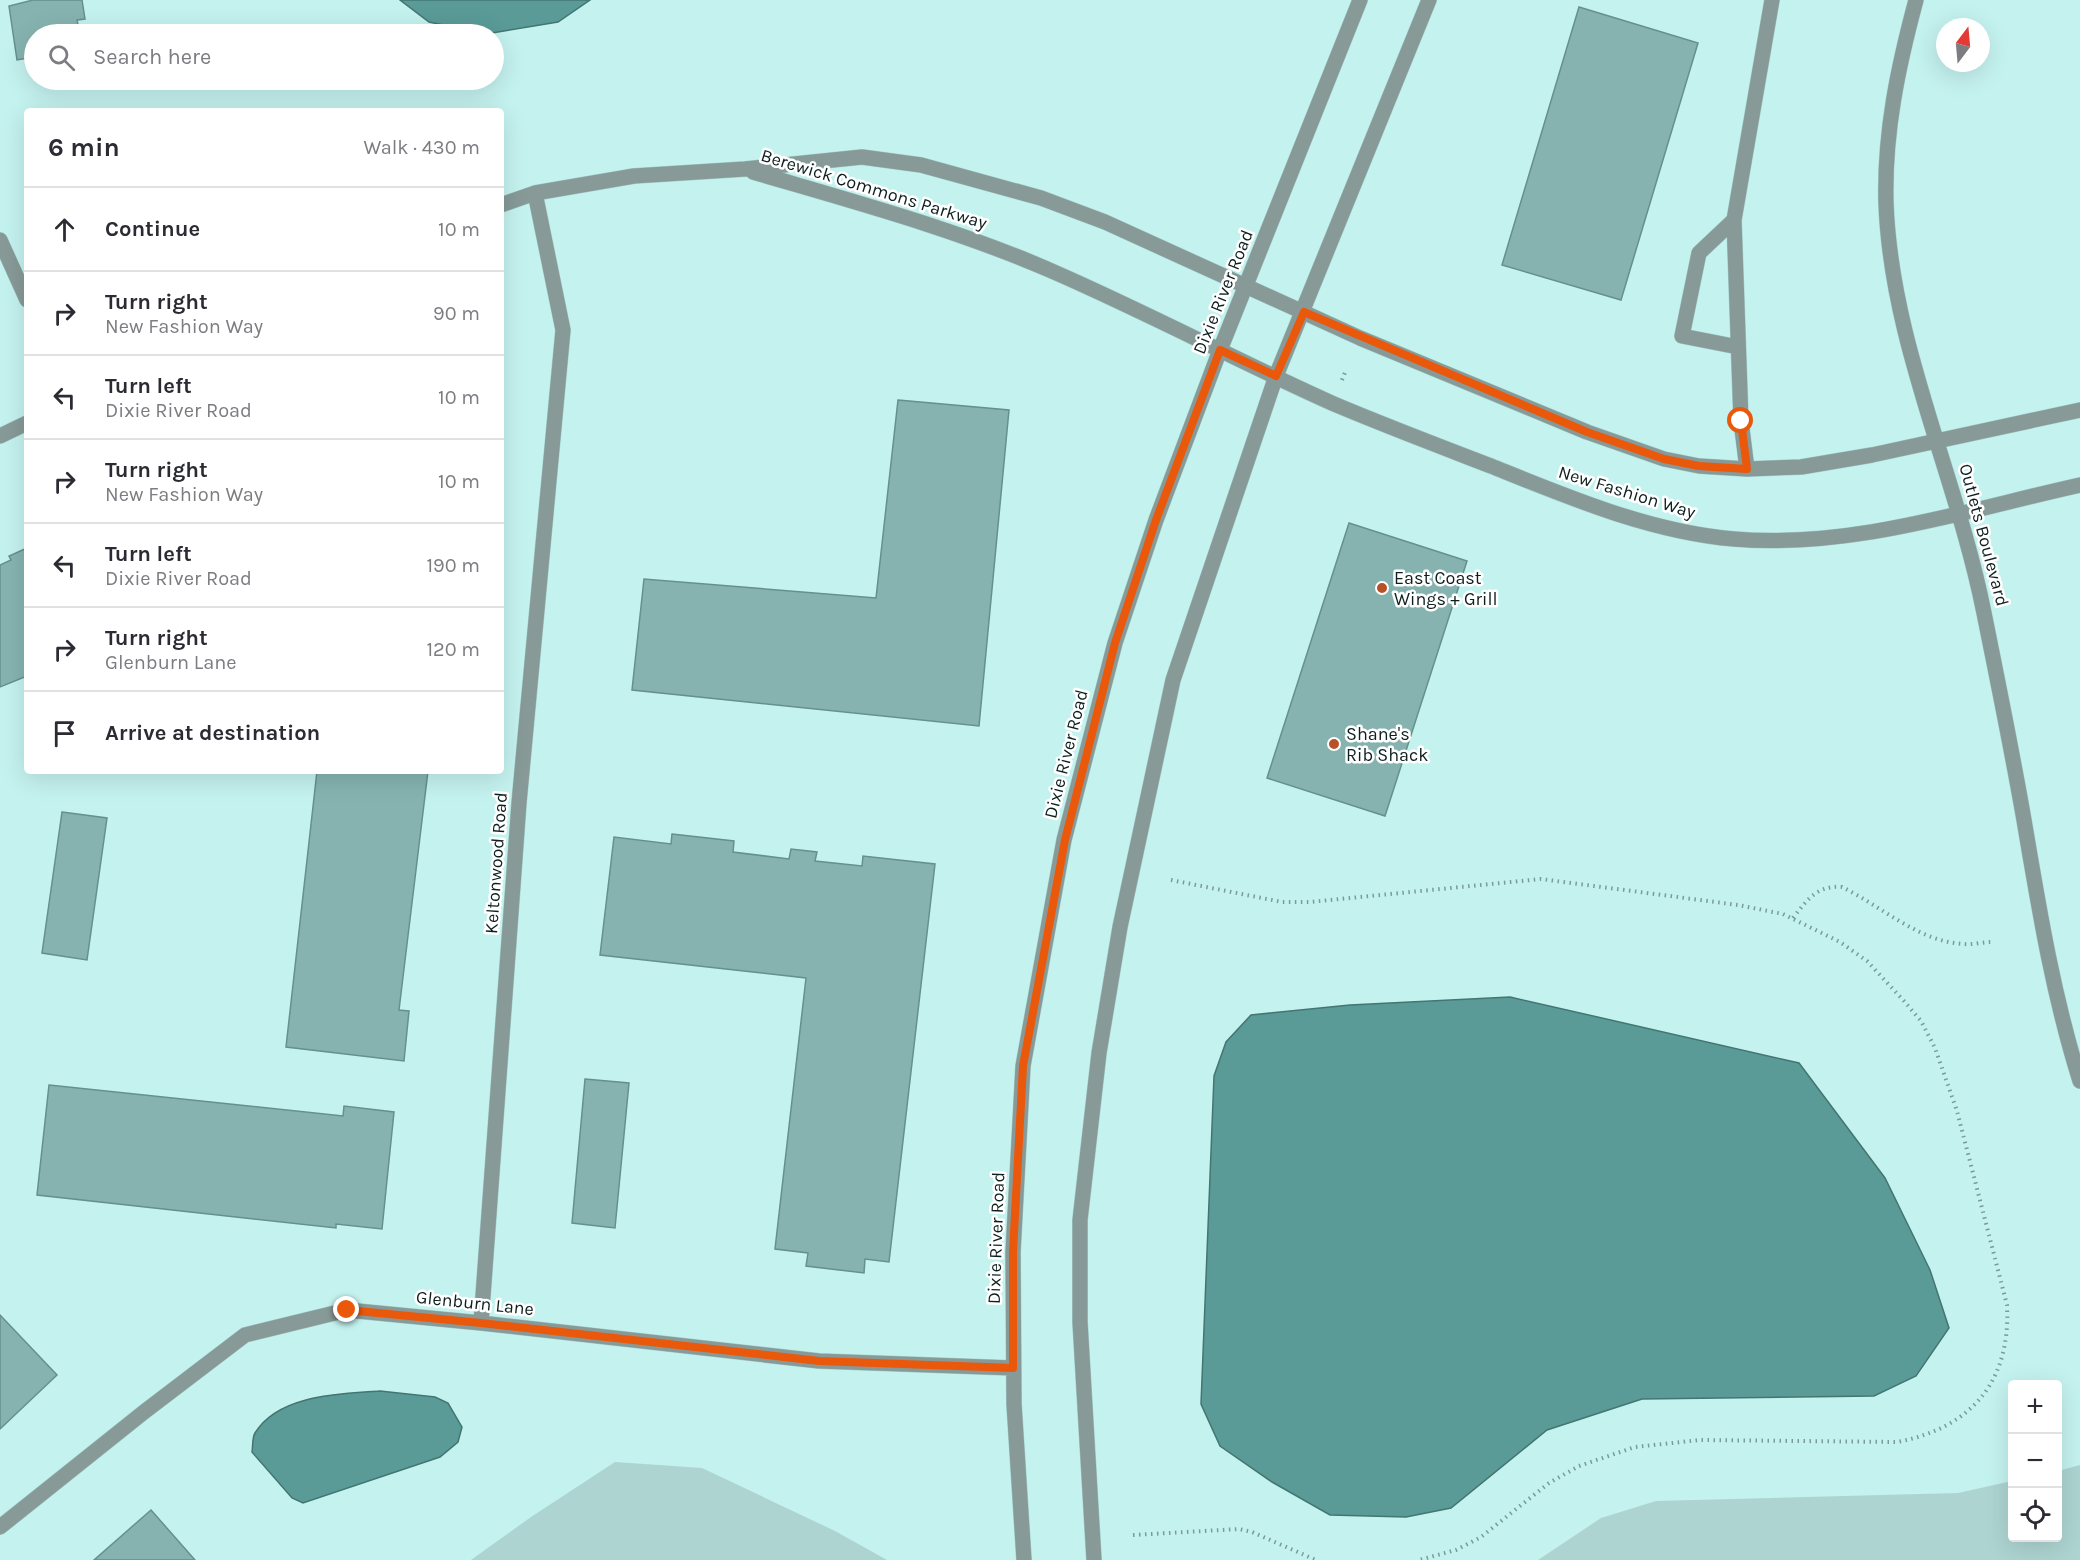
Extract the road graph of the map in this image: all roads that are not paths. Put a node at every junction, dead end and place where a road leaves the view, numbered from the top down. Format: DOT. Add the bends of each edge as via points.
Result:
graph roads {
  1 [pos="1360,0"];
  2 [pos="1429,0"];
  3 [pos="1772,0"];
  4 [pos="1916,0"];
  5 [pos="745,170"];
  6 [pos="535,193"];
  7 [pos="504,204"];
  8 [pos="1734,220"];
  9 [pos="0,240"];
  10 [pos="1246,286"];
  11 [pos="24,293"];
  12 [pos="1304,312"];
  13 [pos="1738,347"];
  14 [pos="1220,350"];
  15 [pos="1276,376"];
  16 [pos="2080,410"];
  17 [pos="24,424"];
  18 [pos="0,436"];
  19 [pos="1938,440"];
  20 [pos="1747,469"];
  21 [pos="2080,485"];
  22 [pos="1960,512"];
  23 [pos="2080,1081"];
  24 [pos="481,1323"];
  25 [pos="1013,1368"];
  26 [pos="0,1527"];
  27 [pos="1024,1560"];
  28 [pos="1094,1560"];
  1 -- 10 [label="street, Dixie River Road"];
  2 -- 12 [label="street"];
  3 -- 8 [label="street"];
  4 -- 19 [label="street, Outlets Boulevard" via="1896,75 1886,204 1891,252 1910,344"];
  5 -- 6 [label="street, Berewick Commons Parkway" via="634,176"];
  5 -- 10 [label="street, Berewick Commons Parkway" via="861,157 921,165 1041,198 1105,222"];
  5 -- 14 [label="street, Berewick Commons Parkway" via="888,210 977,241 1054,272"];
  6 -- 7 [label="street, Berewick Commons Parkway"];
  6 -- 24 [label="street, Keltonwood Road" via="563,330 519,803"];
  8 -- 13 [label="street"];
  8 -- 13 [label="street" via="1699,253 1682,336"];
  9 -- 11 [label="street"];
  10 -- 12 [label="street"];
  10 -- 14 [label="street, Dixie River Road"];
  12 -- 15 [label="street"];
  12 -- 20 [label="street" via="1598,436 1664,459"];
  13 -- 20 [label="street"];
  14 -- 15 [label="street, New Fashion Way"];
  14 -- 25 [label="street, Dixie River Road" via="1115,643 1065,840 1023,1066 1013,1252"];
  15 -- 22 [label="street, New Fashion Way" via="1334,404 1550,490 1624,515 1712,536 1782,541 1825,538 1869,533"];
  15 -- 28 [label="street" via="1173,680 1120,927 1099,1053 1080,1220 1080,1322"];
  16 -- 19 [label="street"];
  17 -- 18 [label="street"];
  19 -- 20 [label="street" via="1801,467"];
  19 -- 22 [label="street, Outlets Boulevard"];
  21 -- 22 [label="street, New Fashion Way"];
  22 -- 23 [label="street, Outlets Boulevard" via="2012,747 2040,922 2063,1026"];
  24 -- 25 [label="street, Glenburn Lane" via="819,1361"];
  24 -- 26 [label="street, Glenburn Lane" via="347,1310 245,1335"];
  25 -- 27 [label="street, Dixie River Road"];
}
